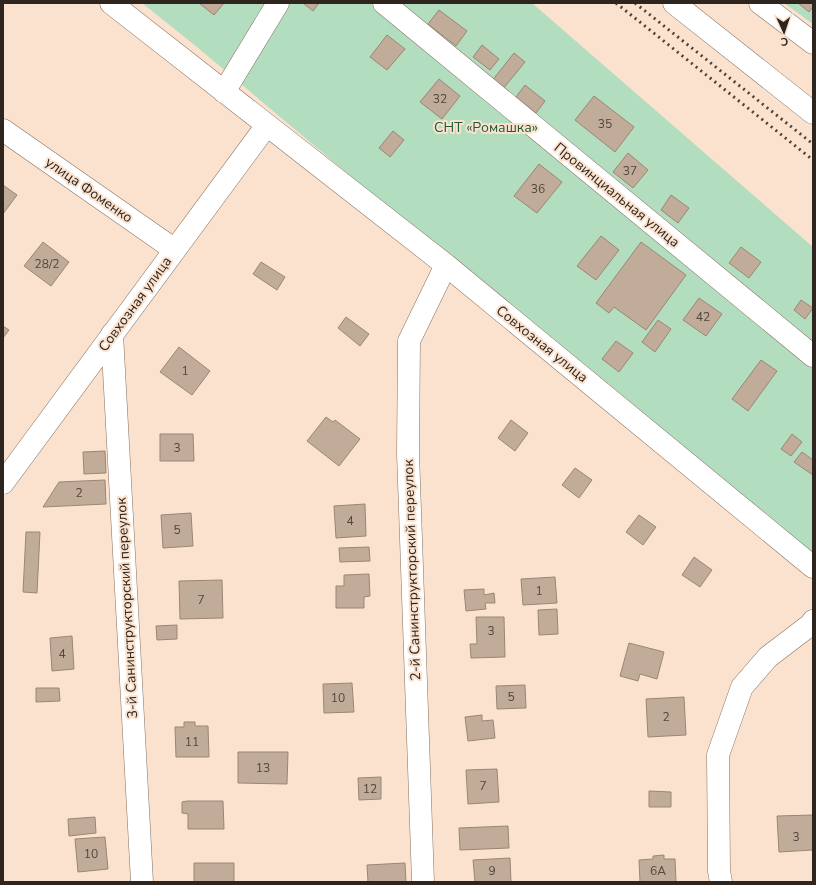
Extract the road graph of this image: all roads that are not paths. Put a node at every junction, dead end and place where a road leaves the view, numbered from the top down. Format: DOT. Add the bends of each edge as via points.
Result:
graph roads {
  1 [pos="111,3"];
  2 [pos="278,3"];
  3 [pos="384,3"];
  4 [pos="674,3"];
  5 [pos="760,3"];
  6 [pos="813,43"];
  7 [pos="224,92"];
  8 [pos="813,113"];
  9 [pos="267,125"];
  10 [pos="3,130"];
  11 [pos="175,250"];
  12 [pos="446,265"];
  13 [pos="112,334"];
  14 [pos="813,356"];
  15 [pos="3,483"];
  16 [pos="813,567"];
  17 [pos="813,621"];
  18 [pos="142,882"];
  19 [pos="422,882"];
  20 [pos="721,882"];
  1 -- 7 [label="street, Совхозная улица"];
  2 -- 7 [label="street"];
  3 -- 14 [label="street, Провинциальная улица"];
  4 -- 8 [label="street"];
  5 -- 6 [label="street"];
  7 -- 9 [label="street, Совхозная улица"];
  9 -- 11 [label="street, Совхозная улица"];
  9 -- 12 [label="street, Совхозная улица"];
  10 -- 11 [label="street, улица Фоменко"];
  11 -- 13 [label="street, Совхозная улица"];
  12 -- 16 [label="street, Совхозная улица"];
  12 -- 19 [label="street, 2-й Санинструкторский переулок" via="409,341 408,453"];
  13 -- 15 [label="street, Совхозная улица"];
  13 -- 18 [label="street, 3-й Санинструкторский переулок"];
  17 -- 20 [label="street" via="768,657 742,687 718,755"];
}
